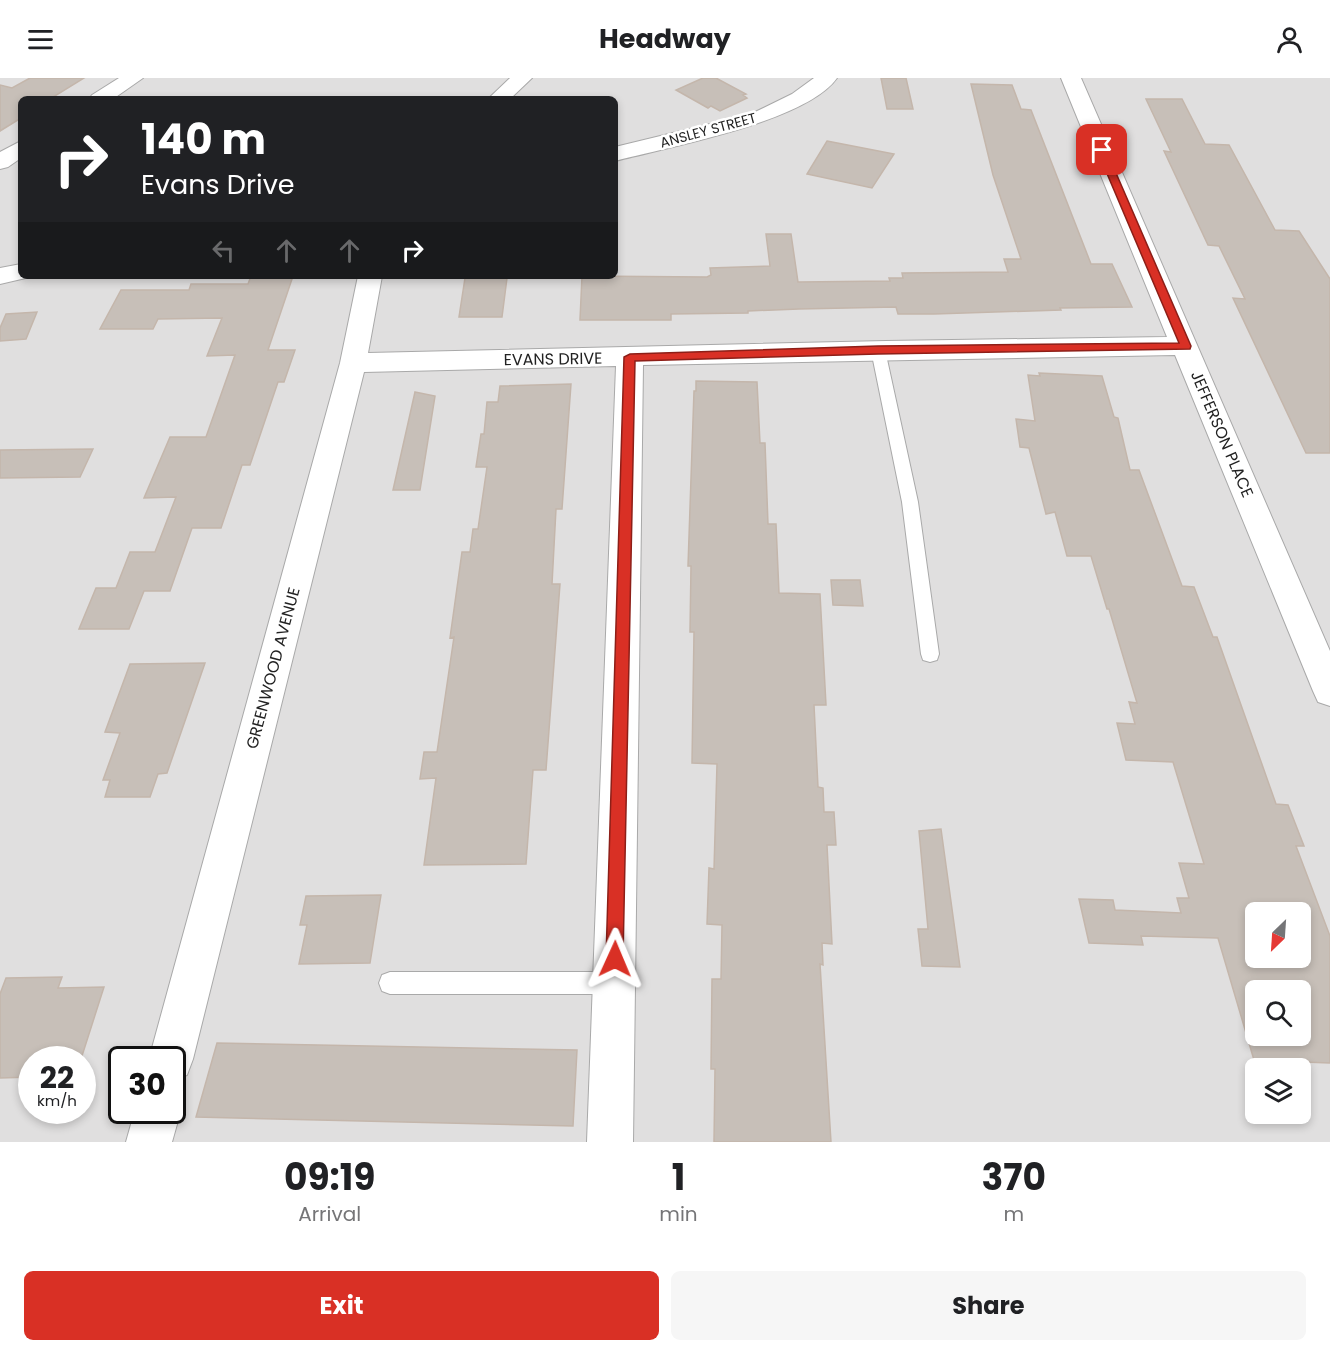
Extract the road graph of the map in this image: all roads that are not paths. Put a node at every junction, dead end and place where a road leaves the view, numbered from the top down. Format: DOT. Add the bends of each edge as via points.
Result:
graph roads {
  1 [pos="133,78"];
  2 [pos="522,78"];
  3 [pos="827,78"];
  4 [pos="1071,78"];
  5 [pos="104,96"];
  6 [pos="501,96"];
  7 [pos="18,150"];
  8 [pos="618,153"];
  9 [pos="0,162"];
  10 [pos="18,273"];
  11 [pos="0,276"];
  12 [pos="369,279"];
  13 [pos="1186,346"];
  14 [pos="878,350"];
  15 [pos="630,357"];
  16 [pos="353,363"];
  17 [pos="930,654"];
  18 [pos="1330,690"];
  19 [pos="390,983"];
  20 [pos="614,983"];
  21 [pos="174,1046"];
  22 [pos="154,1124"];
  23 [pos="149,1142"];
  24 [pos="610,1142"];
  1 -- 5 [label="street"];
  2 -- 6 [label="street"];
  3 -- 8 [label="street, ANSLEY STREET" via="799,98 758,118"];
  4 -- 13 [label="street, JEFFERSON PLACE"];
  7 -- 9 [label="street"];
  10 -- 11 [label="street"];
  12 -- 16 [label="street, GREENWOOD AVENUE"];
  13 -- 14 [label="street, EVANS DRIVE"];
  13 -- 18 [label="street, JEFFERSON PLACE"];
  14 -- 15 [label="street, EVANS DRIVE"];
  14 -- 17 [label="lane" via="910,502"];
  15 -- 16 [label="street, EVANS DRIVE"];
  15 -- 20 [label="street"];
  16 -- 21 [label="street, GREENWOOD AVENUE"];
  19 -- 20 [label="lane"];
  20 -- 24 [label="street"];
  22 -- 23 [label="street"];
}
